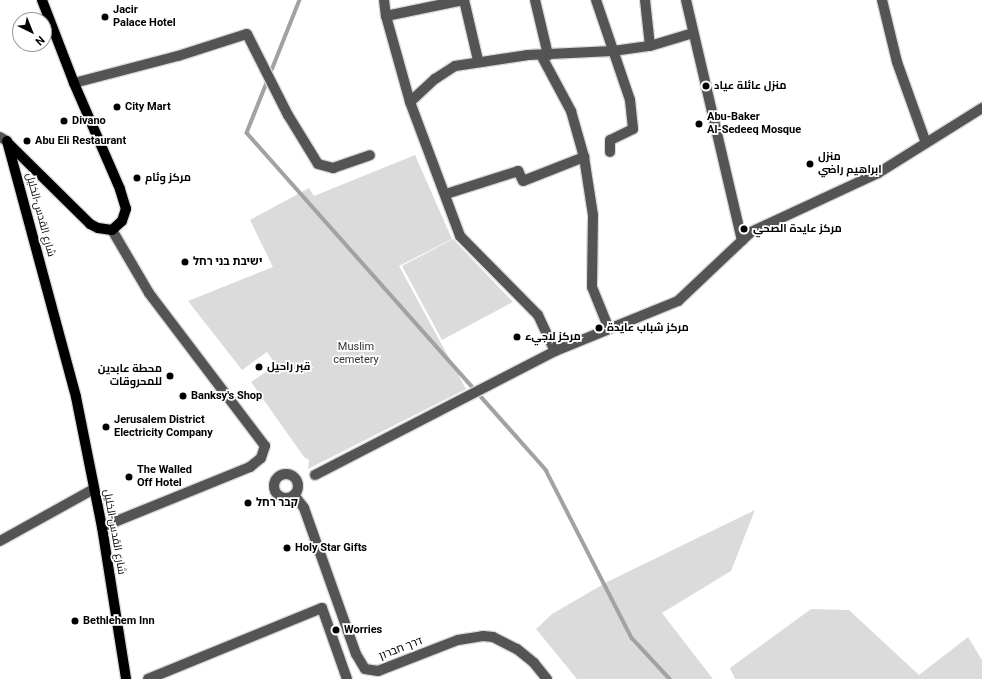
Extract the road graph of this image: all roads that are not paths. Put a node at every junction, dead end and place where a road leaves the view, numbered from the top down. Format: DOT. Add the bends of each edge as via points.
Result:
graph roads {
  1 [pos="42,0"];
  2 [pos="384,0"];
  3 [pos="464,0"];
  4 [pos="535,0"];
  5 [pos="596,0"];
  6 [pos="645,0"];
  7 [pos="686,0"];
  8 [pos="882,0"];
  9 [pos="386,16"];
  10 [pos="693,33"];
  11 [pos="650,46"];
  12 [pos="613,51"];
  13 [pos="544,55"];
  14 [pos="478,60"];
  15 [pos="74,83"];
  16 [pos="410,102"];
  17 [pos="982,108"];
  18 [pos="4,139"];
  19 [pos="926,143"];
  20 [pos="610,152"];
  21 [pos="370,155"];
  22 [pos="584,157"];
  23 [pos="446,194"];
  24 [pos="112,230"];
  25 [pos="742,241"];
  26 [pos="610,329"];
  27 [pos="555,351"];
  28 [pos="315,475"];
  29 [pos="94,490"];
  30 [pos="294,495"];
  31 [pos="102,527"];
  32 [pos="0,541"];
  33 [pos="126,679"];
  34 [pos="148,679"];
  35 [pos="347,679"];
  36 [pos="547,679"];
  1 -- 15 [label="main road"];
  2 -- 9 [label="street"];
  3 -- 9 [label="street"];
  3 -- 14 [label="street"];
  4 -- 13 [label="street"];
  5 -- 12 [label="street"];
  6 -- 11 [label="street"];
  7 -- 10 [label="street"];
  8 -- 19 [label="street" via="897,62"];
  9 -- 16 [label="street"];
  10 -- 11 [label="street"];
  10 -- 25 [label="street"];
  11 -- 12 [label="street"];
  12 -- 13 [label="street"];
  12 -- 20 [label="street" via="630,100 633,129 610,140"];
  13 -- 14 [label="street"];
  13 -- 22 [label="street" via="571,111"];
  14 -- 16 [label="street" via="455,66 435,79"];
  15 -- 21 [label="street" via="178,56 246,34 288,115 318,164 333,168"];
  15 -- 24 [label="main road" via="114,174 126,209 122,221"];
  16 -- 23 [label="street"];
  17 -- 19 [label="street"];
  18 -- 24 [label="main road, شارع القدس-الخليل" via="86,221 98,228"];
  18 -- 29 [label="main road, شارع القدس-الخليل" via="76,397"];
  19 -- 25 [label="street" via="878,173 751,232"];
  22 -- 23 [label="street" via="524,181 518,171"];
  22 -- 26 [label="street" via="593,215 592,287"];
  23 -- 27 [label="street" via="460,236 538,315"];
  24 -- 31 [label="street" via="149,293 265,446 261,458 250,467"];
  25 -- 26 [label="street" via="678,300"];
  26 -- 27 [label="street"];
  27 -- 28 [label="street"];
  29 -- 31 [label="main road, شارع القدس-الخليل"];
  29 -- 32 [label="street"];
  30 -- 36 [label="street, דרך חברון" via="304,508 356,654 365,669 378,671 458,640 482,636 493,637 517,649 534,662"];
  31 -- 33 [label="main road, شارع القدس-الخليل"];
  34 -- 35 [label="street" via="322,608"];
}
